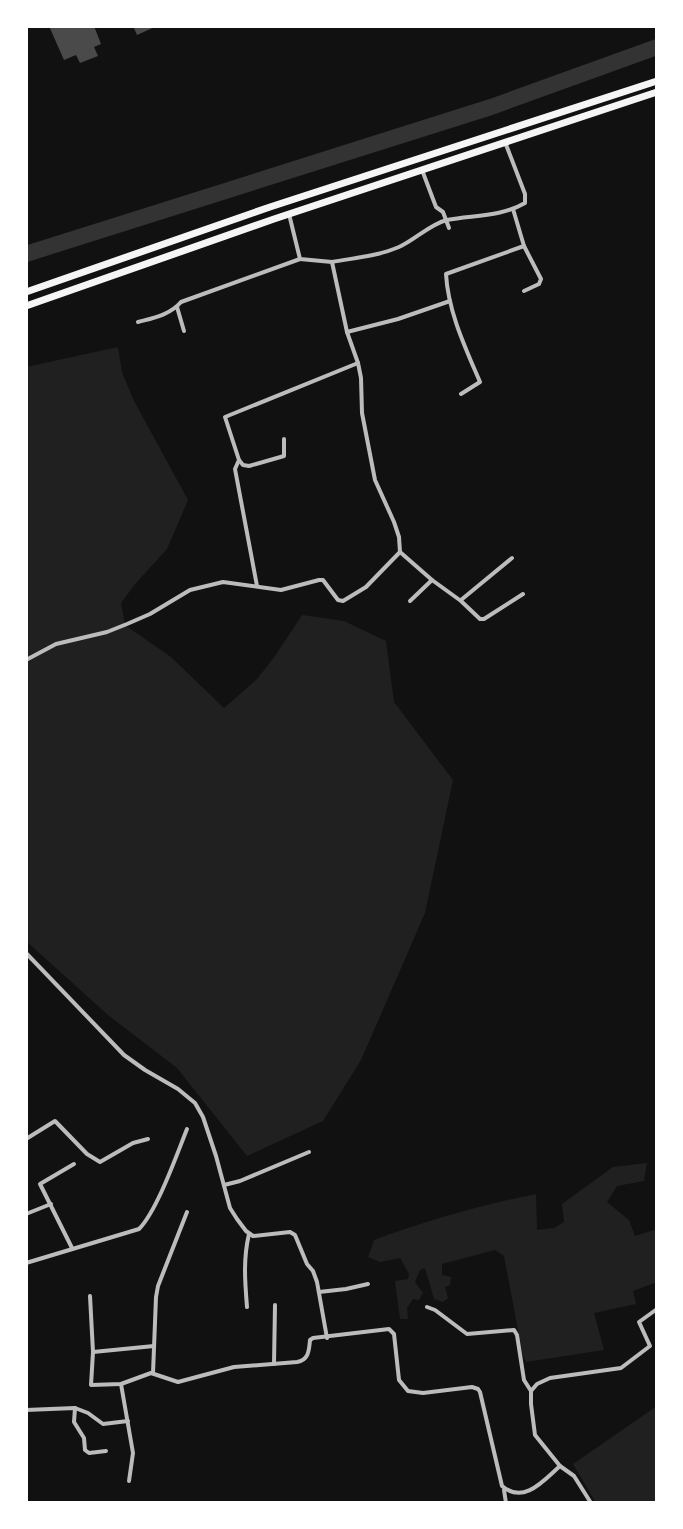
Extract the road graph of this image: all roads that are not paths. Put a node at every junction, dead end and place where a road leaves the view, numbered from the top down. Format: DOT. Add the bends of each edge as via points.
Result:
graph roads {
  1 [pos="657,81"];
  2 [pos="657,92"];
  3 [pos="505,142"];
  4 [pos="422,170"];
  5 [pos="270,207"];
  6 [pos="513,209"];
  7 [pos="289,214"];
  8 [pos="274,219"];
  9 [pos="446,220"];
  10 [pos="449,228"];
  11 [pos="524,246"];
  12 [pos="300,259"];
  13 [pos="332,262"];
  14 [pos="524,291"];
  15 [pos="26,292"];
  16 [pos="450,301"];
  17 [pos="26,306"];
  18 [pos="177,307"];
  19 [pos="138,322"];
  20 [pos="184,331"];
  21 [pos="347,332"];
  22 [pos="358,363"];
  23 [pos="461,394"];
  24 [pos="284,439"];
  25 [pos="239,460"];
  26 [pos="400,552"];
  27 [pos="512,558"];
  28 [pos="432,580"];
  29 [pos="257,586"];
  30 [pos="523,594"];
  31 [pos="410,601"];
  32 [pos="461,601"];
  33 [pos="26,660"];
  34 [pos="26,953"];
  35 [pos="187,1129"];
  36 [pos="26,1139"];
  37 [pos="148,1139"];
  38 [pos="309,1152"];
  39 [pos="74,1164"];
  40 [pos="224,1185"];
  41 [pos="51,1204"];
  42 [pos="187,1212"];
  43 [pos="26,1214"];
  44 [pos="249,1234"];
  45 [pos="72,1248"];
  46 [pos="26,1263"];
  47 [pos="368,1284"];
  48 [pos="319,1292"];
  49 [pos="90,1296"];
  50 [pos="275,1305"];
  51 [pos="247,1307"];
  52 [pos="427,1307"];
  53 [pos="657,1309"];
  54 [pos="327,1338"];
  55 [pos="155,1346"];
  56 [pos="93,1352"];
  57 [pos="274,1364"];
  58 [pos="153,1373"];
  59 [pos="121,1384"];
  60 [pos="531,1391"];
  61 [pos="75,1408"];
  62 [pos="26,1410"];
  63 [pos="128,1421"];
  64 [pos="106,1451"];
  65 [pos="562,1468"];
  66 [pos="129,1481"];
  67 [pos="504,1490"];
  68 [pos="506,1503"];
  69 [pos="591,1503"];
  1 -- 5 [label="highway"];
  2 -- 3 [label="highway"];
  3 -- 4 [label="highway"];
  3 -- 6 [label="street" via="525,194 525,203"];
  4 -- 7 [label="highway"];
  4 -- 9 [label="street"];
  5 -- 8 [label="highway"];
  5 -- 15 [label="highway"];
  6 -- 9 [label="street"];
  6 -- 11 [label="street"];
  7 -- 8 [label="highway"];
  7 -- 12 [label="street"];
  8 -- 17 [label="highway"];
  9 -- 10 [label="street"];
  9 -- 13 [label="street" via="395,249"];
  11 -- 14 [label="street" via="541,279"];
  11 -- 16 [label="street" via="447,273"];
  12 -- 13 [label="street"];
  12 -- 18 [label="street"];
  13 -- 21 [label="street"];
  16 -- 21 [label="street"];
  16 -- 23 [label="street" via="480,382"];
  18 -- 19 [label="street"];
  18 -- 20 [label="street"];
  21 -- 22 [label="street"];
  22 -- 25 [label="street" via="225,417"];
  22 -- 26 [label="street" via="375,480 394,522"];
  24 -- 25 [label="street" via="284,456 249,466"];
  25 -- 29 [label="street" via="235,469"];
  26 -- 28 [label="street"];
  26 -- 29 [label="street" via="366,587 343,601 323,580 281,590"];
  27 -- 32 [label="street"];
  28 -- 31 [label="street"];
  28 -- 32 [label="street"];
  29 -- 33 [label="street" via="223,582 190,590 127,624 56,644"];
  30 -- 32 [label="street" via="484,619"];
  34 -- 40 [label="street" via="124,1055 195,1103"];
  35 -- 45 [label="street" via="142,1226"];
  36 -- 37 [label="street" via="55,1121 100,1162"];
  38 -- 40 [label="street"];
  39 -- 41 [label="street" via="42,1181"];
  40 -- 44 [label="street" via="230,1208"];
  41 -- 43 [label="street"];
  41 -- 45 [label="street"];
  42 -- 55 [label="street" via="158,1286"];
  44 -- 48 [label="street" via="293,1233"];
  44 -- 51 [label="street"];
  45 -- 46 [label="street"];
  47 -- 48 [label="street"];
  48 -- 54 [label="street"];
  49 -- 56 [label="street"];
  50 -- 57 [label="street"];
  52 -- 60 [label="street" via="467,1334 514,1330"];
  53 -- 60 [label="street" via="639,1322 650,1346 625,1366 550,1378"];
  54 -- 57 [label="street" via="311,1339 302,1362"];
  54 -- 67 [label="street" via="391,1330 399,1380 408,1391 478,1389"];
  55 -- 56 [label="street"];
  55 -- 58 [label="street"];
  56 -- 59 [label="street" via="91,1385"];
  57 -- 58 [label="street" via="234,1367 178,1382"];
  58 -- 59 [label="street"];
  59 -- 63 [label="street"];
  60 -- 65 [label="street" via="535,1435"];
  61 -- 62 [label="street"];
  61 -- 63 [label="street" via="103,1424"];
  61 -- 64 [label="street" via="74,1422 85,1450"];
  63 -- 66 [label="street" via="133,1453"];
  65 -- 67 [label="street" via="527,1493"];
  65 -- 69 [label="street" via="574,1476"];
  67 -- 68 [label="street"];
}
